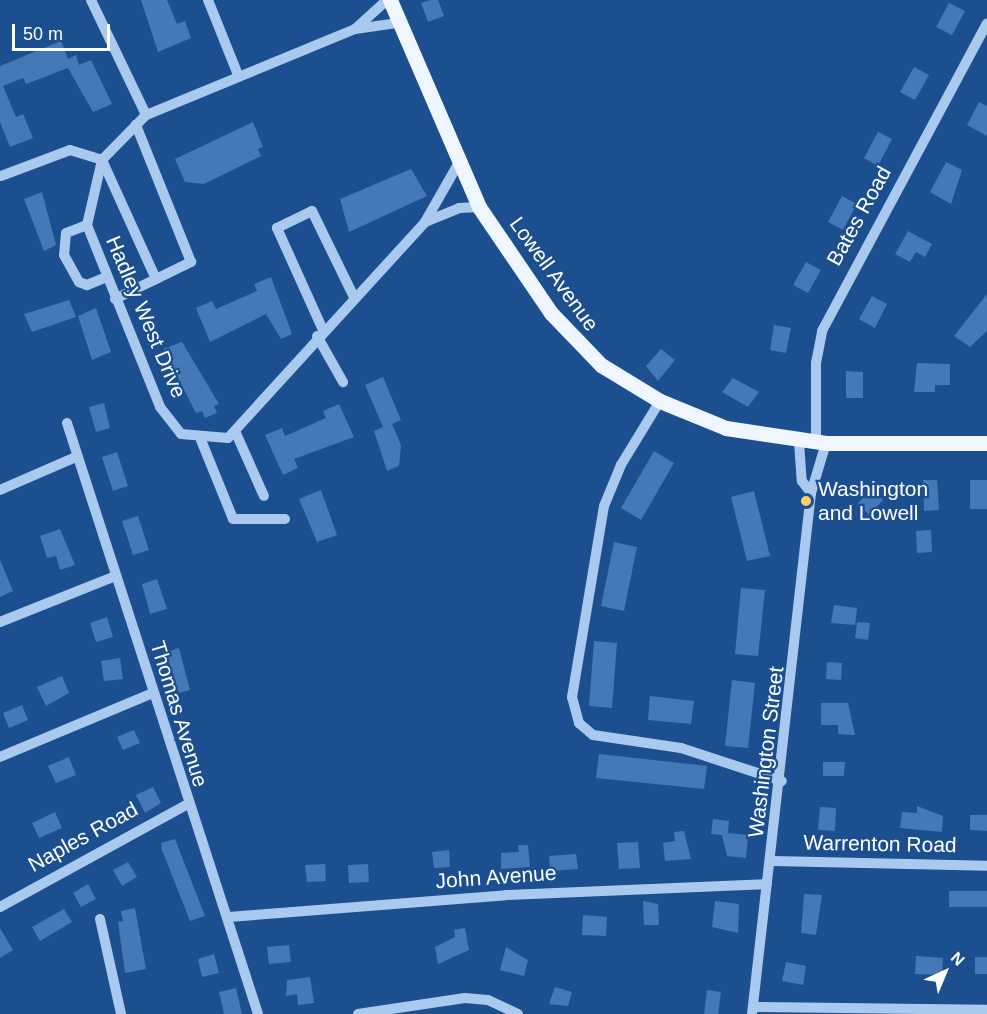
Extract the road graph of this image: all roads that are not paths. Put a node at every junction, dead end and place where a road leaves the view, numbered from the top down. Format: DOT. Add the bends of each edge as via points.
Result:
graph roads {
  1 [pos="91,0"];
  2 [pos="208,0"];
  3 [pos="388,0"];
  4 [pos="397,23"];
  5 [pos="987,23"];
  6 [pos="355,29"];
  7 [pos="238,75"];
  8 [pos="146,116"];
  9 [pos="136,125"];
  10 [pos="102,160"];
  11 [pos="457,166"];
  12 [pos="1,177"];
  13 [pos="479,207"];
  14 [pos="425,222"];
  15 [pos="87,225"];
  16 [pos="107,277"];
  17 [pos="156,279"];
  18 [pos="354,297"];
  19 [pos="115,299"];
  20 [pos="320,333"];
  21 [pos="343,382"];
  22 [pos="660,401"];
  23 [pos="67,423"];
  24 [pos="235,431"];
  25 [pos="201,440"];
  26 [pos="799,441"];
  27 [pos="821,442"];
  28 [pos="987,443"];
  29 [pos="76,457"];
  30 [pos="0,490"];
  31 [pos="811,493"];
  32 [pos="264,496"];
  33 [pos="285,519"];
  34 [pos="113,577"];
  35 [pos="0,622"];
  36 [pos="153,693"];
  37 [pos="0,756"];
  38 [pos="782,781"];
  39 [pos="186,805"];
  40 [pos="772,861"];
  41 [pos="987,866"];
  42 [pos="767,884"];
  43 [pos="0,907"];
  44 [pos="229,917"];
  45 [pos="100,919"];
  46 [pos="753,1010"];
  47 [pos="987,1010"];
  48 [pos="121,1014"];
  49 [pos="258,1014"];
  50 [pos="358,1014"];
  51 [pos="518,1014"];
  1 -- 8 [label="street"];
  2 -- 7 [label="street"];
  3 -- 4 [label="main road, Lowell Avenue"];
  3 -- 6 [label="street"];
  4 -- 6 [label="street"];
  4 -- 11 [label="main road, Lowell Avenue"];
  5 -- 27 [label="street, Bates Road" via="822,331 816,363"];
  6 -- 7 [label="street"];
  7 -- 8 [label="street"];
  8 -- 9 [label="street"];
  9 -- 10 [label="street"];
  9 -- 17 [label="street" via="191,262"];
  10 -- 12 [label="street" via="70,150"];
  10 -- 15 [label="street, Hadley West Drive"];
  10 -- 17 [label="street"];
  11 -- 13 [label="main road, Lowell Avenue"];
  11 -- 14 [label="street"];
  13 -- 14 [label="street" via="459,208"];
  13 -- 22 [label="main road, Lowell Avenue" via="575,342"];
  14 -- 18 [label="street"];
  15 -- 16 [label="street, Hadley West Drive"];
  15 -- 16 [label="street" via="66,233 64,255 79,282 87,285"];
  16 -- 19 [label="street, Hadley West Drive"];
  17 -- 19 [label="street"];
  18 -- 20 [label="street"];
  18 -- 20 [label="street" via="312,211 277,228"];
  19 -- 25 [label="street, Hadley West Drive" via="160,407 181,434"];
  20 -- 21 [label="street"];
  20 -- 24 [label="street"];
  22 -- 26 [label="main road, Lowell Avenue" via="726,428"];
  22 -- 38 [label="street" via="621,465 604,506 573,697 579,723 593,735 681,748"];
  23 -- 29 [label="street, Thomas Avenue"];
  24 -- 25 [label="street" via="228,438"];
  24 -- 32 [label="street"];
  25 -- 33 [label="street" via="233,519"];
  26 -- 27 [label="main road, Lowell Avenue"];
  26 -- 31 [label="street, Washington Street" via="802,481"];
  27 -- 28 [label="main road, Lowell Avenue"];
  27 -- 31 [label="street, Washington Street"];
  29 -- 30 [label="street"];
  29 -- 34 [label="street, Thomas Avenue"];
  31 -- 38 [label="street, Washington Street"];
  34 -- 35 [label="street"];
  34 -- 36 [label="street, Thomas Avenue"];
  36 -- 37 [label="street"];
  36 -- 39 [label="street, Thomas Avenue"];
  38 -- 40 [label="street, Washington Street"];
  39 -- 43 [label="street, Naples Road" via="142,824"];
  39 -- 44 [label="street, Thomas Avenue"];
  40 -- 41 [label="street, Warrenton Road"];
  40 -- 42 [label="street, Washington Street"];
  42 -- 44 [label="street, John Avenue" via="506,895"];
  42 -- 46 [label="street, Washington Street"];
  44 -- 49 [label="street, Thomas Avenue"];
  45 -- 48 [label="street"];
  46 -- 47 [label="street"];
  50 -- 51 [label="street" via="465,998 497,1003"];
}
